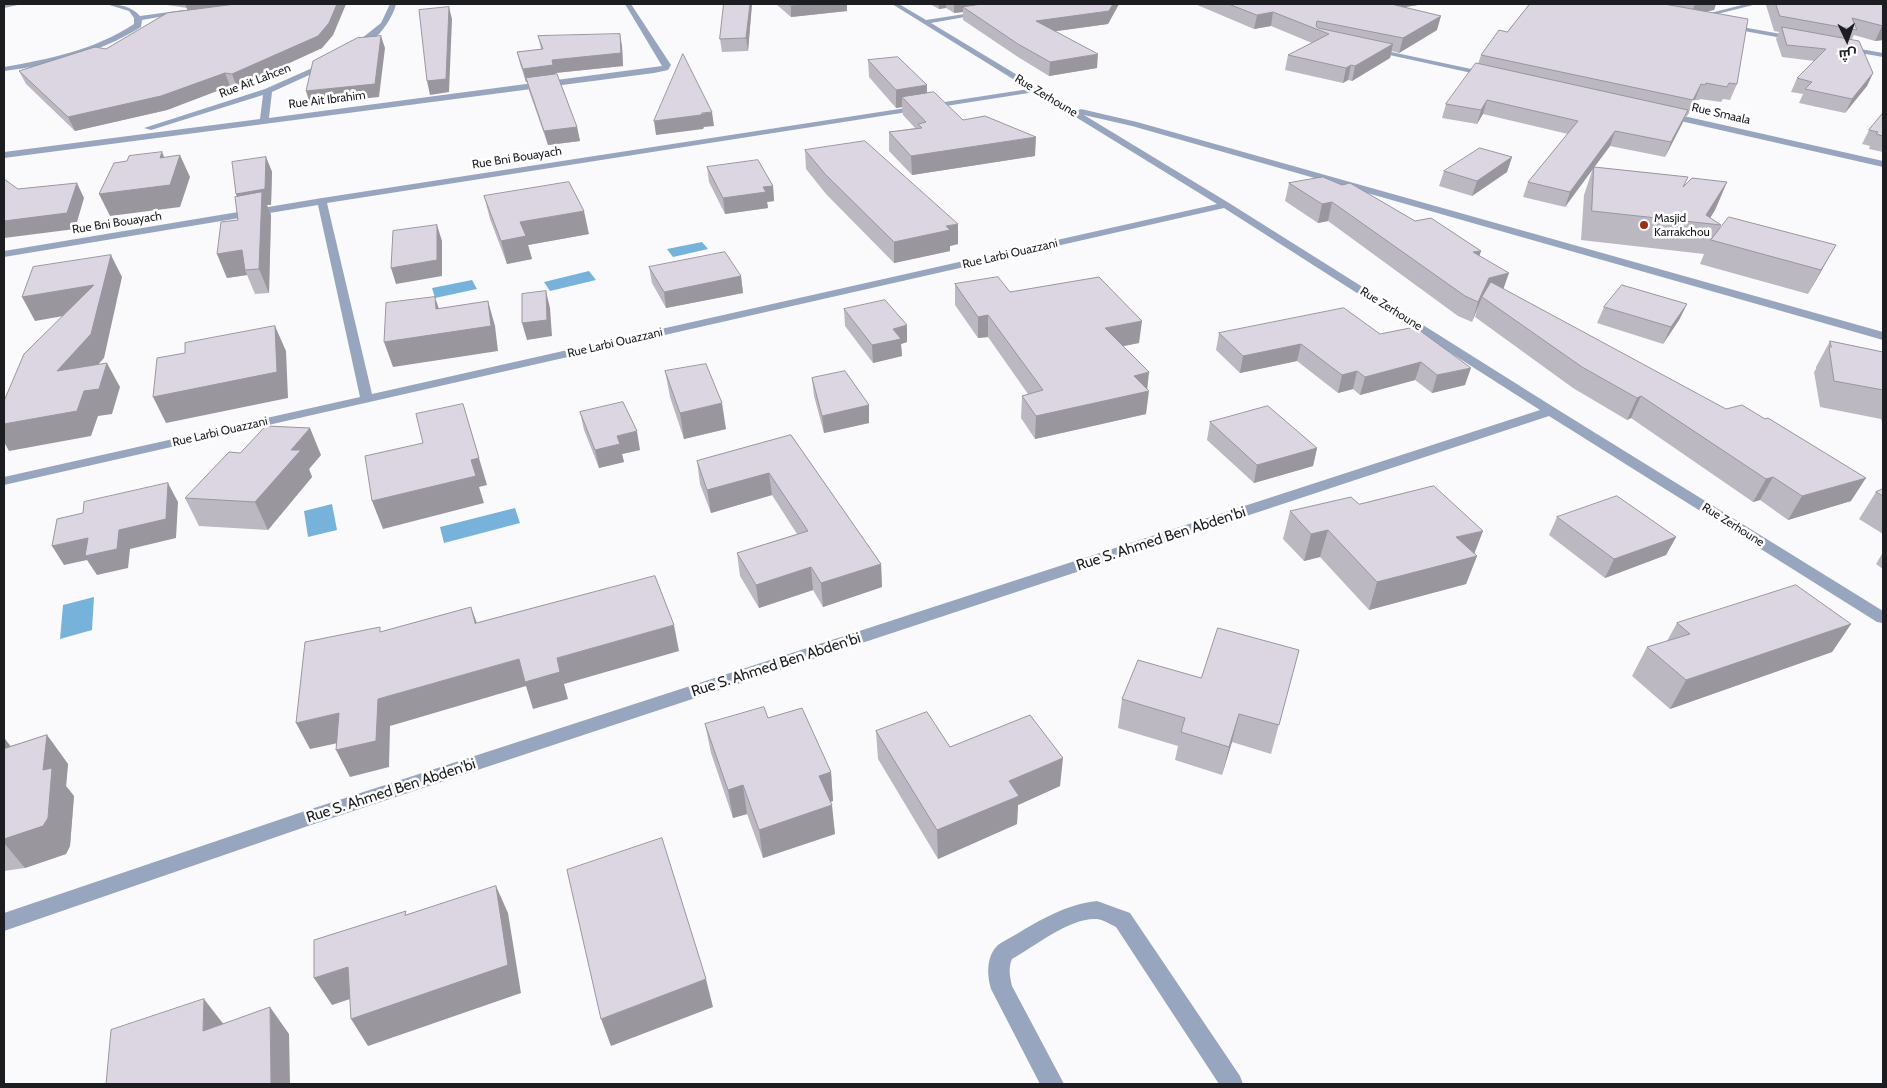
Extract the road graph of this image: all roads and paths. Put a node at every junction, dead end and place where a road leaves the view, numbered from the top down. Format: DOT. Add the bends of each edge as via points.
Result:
graph roads {
  1 [pos="19,4"];
  2 [pos="110,4"];
  3 [pos="393,4"];
  4 [pos="628,4"];
  5 [pos="895,4"];
  6 [pos="1754,4"];
  7 [pos="4,6"];
  8 [pos="194,11"];
  9 [pos="987,11"];
  10 [pos="185,19"];
  11 [pos="138,21"];
  12 [pos="924,22"];
  13 [pos="1708,22"];
  14 [pos="1718,24"];
  15 [pos="1805,40"];
  16 [pos="1835,46"];
  17 [pos="1366,48"];
  18 [pos="1883,55"];
  19 [pos="4,69"];
  20 [pos="1500,77"];
  21 [pos="1035,90"];
  22 [pos="268,91"];
  23 [pos="1068,109"];
  24 [pos="1655,112"];
  25 [pos="264,121"];
  26 [pos="101,142"];
  27 [pos="4,155"];
  28 [pos="1883,164"];
  29 [pos="322,201"];
  30 [pos="1226,205"];
  31 [pos="4,254"];
  32 [pos="1883,336"];
  33 [pos="367,398"];
  34 [pos="1550,411"];
  35 [pos="4,481"];
  36 [pos="1883,618"];
  37 [pos="4,922"];
  38 [pos="1052,1084"];
  39 [pos="1232,1084"];
  1 -- 7 [label="street"];
  2 -- 11 [label="street" via="131,10"];
  3 -- 22 [label="street, Rue Ait Lahcen" via="389,18 378,31 342,56"];
  4 -- 25 [label="street, Rue Ait Ibrahim" via="667,65 662,70"];
  5 -- 12 [label="street, Rue Zerhoune"];
  6 -- 13 [label="street" via="1689,19"];
  8 -- 11 [label="street"];
  9 -- 12 [label="street"];
  10 -- 11 [label="street"];
  11 -- 19 [label="street" via="122,36 98,47"];
  12 -- 21 [label="street, Rue Zerhoune"];
  14 -- 15 [label="street"];
  16 -- 18 [label="street"];
  17 -- 20 [label="street"];
  21 -- 23 [label="street, Rue Zerhoune"];
  21 -- 29 [label="street, Rue Bni Bouayach"];
  22 -- 25 [label="street"];
  22 -- 26 [label="street, Rue Ait Lahcen"];
  23 -- 30 [label="street, Rue Zerhoune"];
  23 -- 32 [label="street" via="1144,127"];
  24 -- 28 [label="street, Rue Smaala"];
  25 -- 26 [label="street, Rue Ait Ibrahim"];
  26 -- 27 [label="street, Rue Ait Ibrahim"];
  29 -- 31 [label="street, Rue Bni Bouayach"];
  29 -- 33 [label="street"];
  30 -- 33 [label="street, Rue Larbi Ouazzani"];
  30 -- 34 [label="street, Rue Zerhoune"];
  33 -- 35 [label="street, Rue Larbi Ouazzani"];
  34 -- 36 [label="street, Rue Zerhoune"];
  34 -- 37 [label="street, Rue S. Ahmed Ben Abden'bi" via="296,822"];
  38 -- 39 [label="street" via="1002,989 998,962 1005,952 1075,913 1097,910 1123,920"];
}
